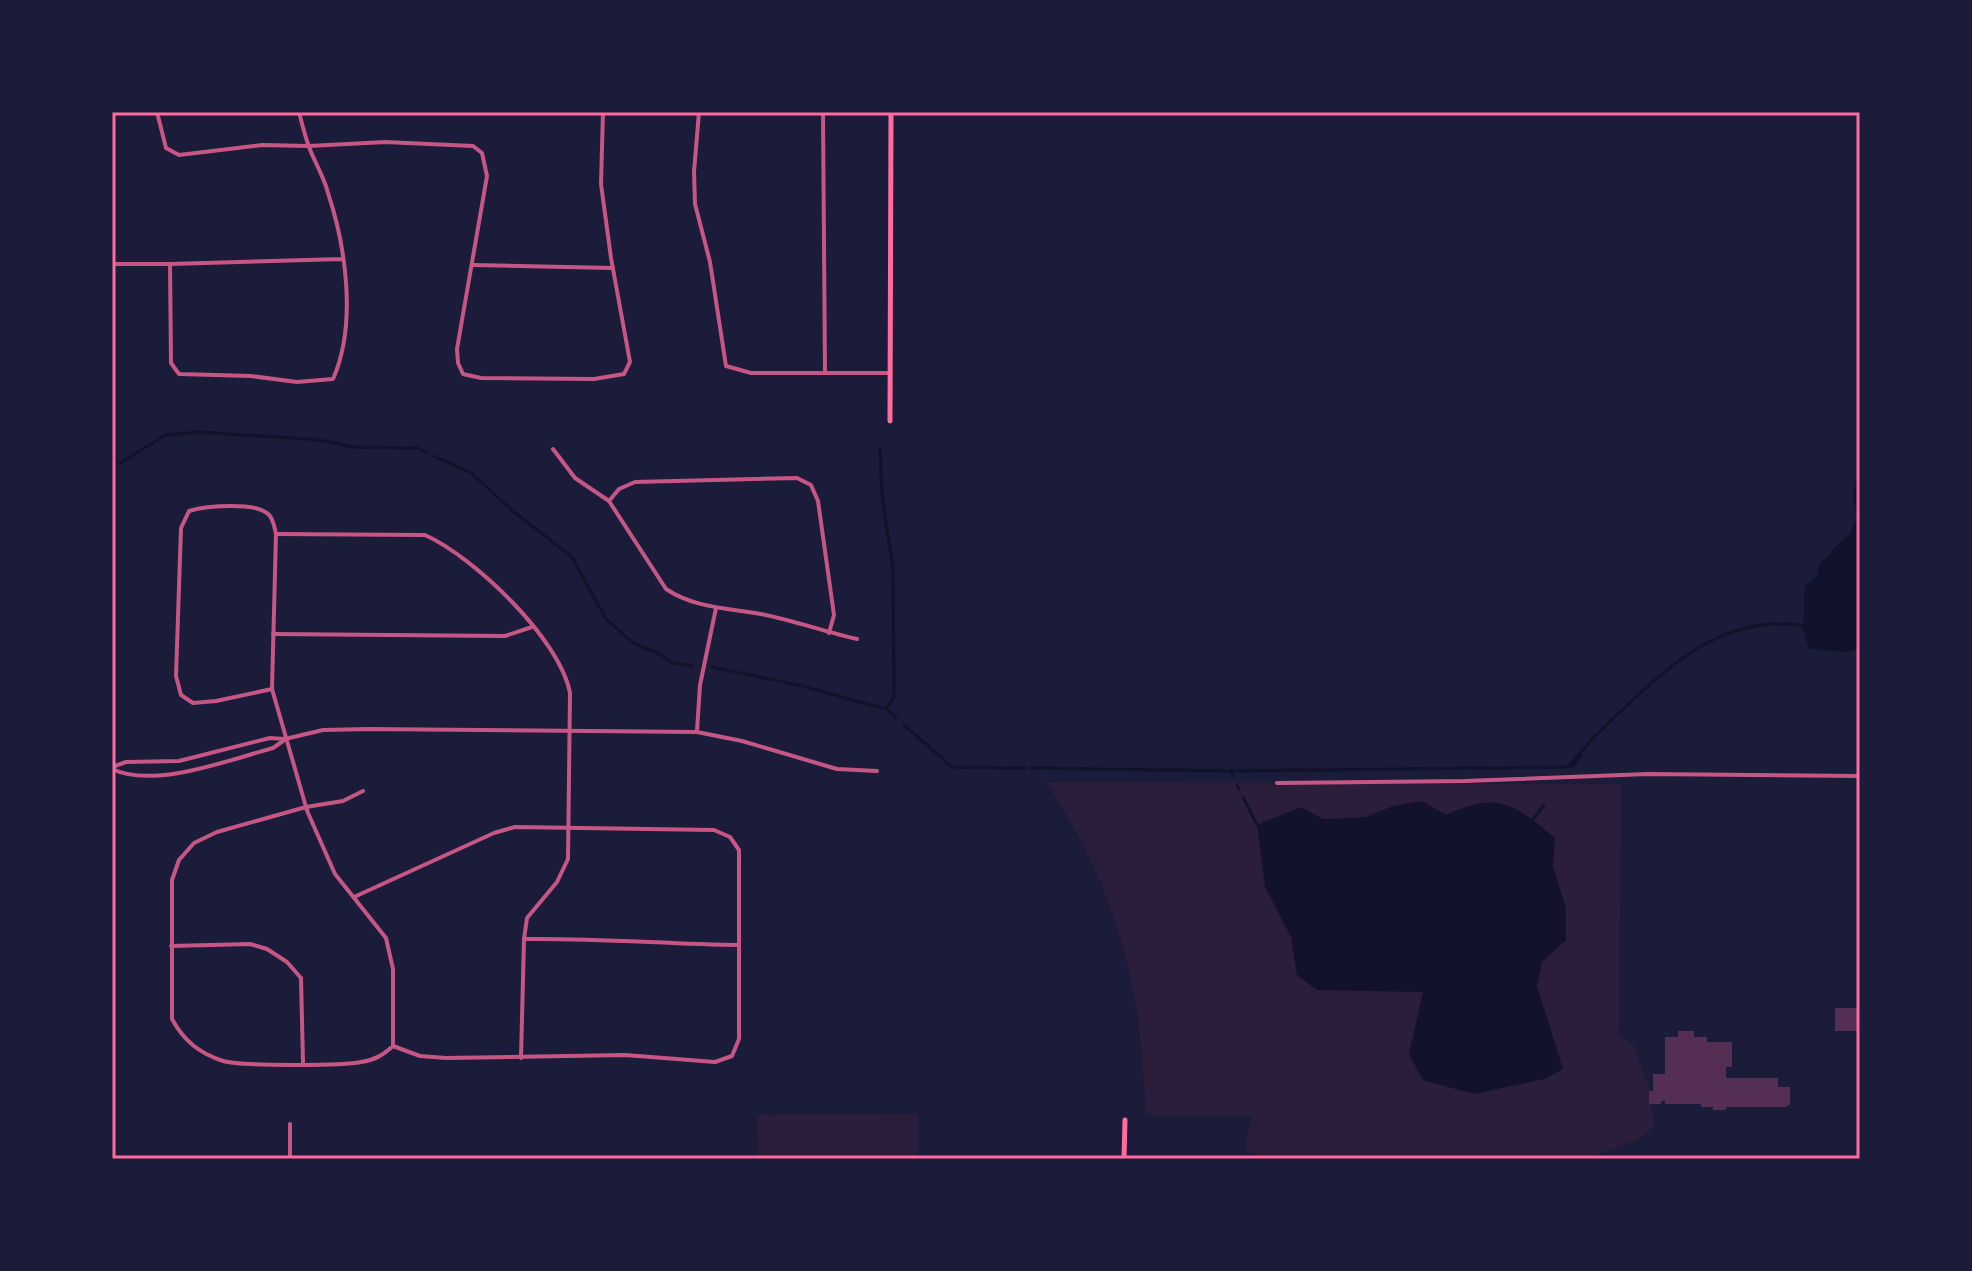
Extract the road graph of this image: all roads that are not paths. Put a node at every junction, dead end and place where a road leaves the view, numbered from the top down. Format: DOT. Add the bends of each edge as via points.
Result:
graph roads {
  1 [pos="157,112"];
  2 [pos="299,112"];
  3 [pos="603,112"];
  4 [pos="699,112"];
  5 [pos="823,112"];
  6 [pos="891,112"];
  7 [pos="309,146"];
  8 [pos="112,206"];
  9 [pos="342,259"];
  10 [pos="112,264"];
  11 [pos="170,264"];
  12 [pos="473,265"];
  13 [pos="613,268"];
  14 [pos="825,373"];
  15 [pos="890,373"];
  16 [pos="112,416"];
  17 [pos="890,421"];
  18 [pos="553,449"];
  19 [pos="609,501"];
  20 [pos="276,534"];
  21 [pos="716,608"];
  22 [pos="532,627"];
  23 [pos="829,633"];
  24 [pos="273,634"];
  25 [pos="857,639"];
  26 [pos="272,689"];
  27 [pos="569,732"];
  28 [pos="697,732"];
  29 [pos="285,739"];
  30 [pos="112,768"];
  31 [pos="877,771"];
  32 [pos="1860,776"];
  33 [pos="1277,783"];
  34 [pos="363,791"];
  35 [pos="306,807"];
  36 [pos="570,828"];
  37 [pos="354,897"];
  38 [pos="524,939"];
  39 [pos="739,945"];
  40 [pos="171,946"];
  41 [pos="393,1046"];
  42 [pos="521,1058"];
  43 [pos="303,1063"];
  44 [pos="1125,1120"];
  45 [pos="290,1124"];
  46 [pos="290,1159"];
  47 [pos="1124,1159"];
  1 -- 7 [label="street" via="166,148 179,155 262,145"];
  2 -- 7 [label="street"];
  3 -- 13 [label="street" via="601,184"];
  4 -- 14 [label="street" via="695,204 726,366 751,373"];
  5 -- 14 [label="street"];
  6 -- 15 [label="main road"];
  7 -- 9 [label="street" via="328,190"];
  7 -- 12 [label="street" via="473,146 482,153 487,176"];
  8 -- 10 [label="main road"];
  9 -- 11 [label="street"];
  9 -- 11 [label="street" via="347,287 339,367 333,379 297,382 179,374 171,363"];
  10 -- 11 [label="street"];
  10 -- 16 [label="main road"];
  12 -- 13 [label="street"];
  12 -- 13 [label="street" via="457,349 463,374 481,378 594,379 624,374 630,362"];
  14 -- 15 [label="street"];
  15 -- 17 [label="main road"];
  18 -- 19 [label="street" via="575,478"];
  19 -- 21 [label="street" via="666,589"];
  19 -- 23 [label="street" via="635,482 797,478 811,485 818,501 834,615"];
  20 -- 22 [label="street" via="425,535 445,544 511,598"];
  20 -- 24 [label="street"];
  20 -- 26 [label="street" via="270,516 259,508 204,506 189,511 181,528 176,676 181,695 193,703"];
  21 -- 23 [label="street"];
  21 -- 28 [label="street" via="700,685"];
  22 -- 24 [label="street" via="505,636"];
  22 -- 27 [label="street" via="567,676"];
  23 -- 25 [label="street"];
  24 -- 26 [label="street"];
  26 -- 29 [label="street"];
  27 -- 28 [label="street"];
  27 -- 29 [label="street" via="323,730"];
  27 -- 36 [label="street"];
  28 -- 31 [label="street" via="837,769"];
  29 -- 30 [label="street" via="270,738 179,761 126,762"];
  29 -- 30 [label="street" via="273,748 183,773 125,776"];
  29 -- 35 [label="street"];
  32 -- 33 [label="street" via="1648,774"];
  34 -- 35 [label="street" via="343,801"];
  35 -- 37 [label="street" via="335,874"];
  35 -- 40 [label="street" via="194,843 179,860 172,880"];
  36 -- 37 [label="street" via="515,827 494,833"];
  36 -- 38 [label="street" via="568,859 557,882 527,918"];
  36 -- 39 [label="street" via="714,830 730,837 739,850"];
  37 -- 41 [label="street" via="386,938 393,969"];
  38 -- 39 [label="street"];
  38 -- 42 [label="street"];
  39 -- 42 [label="street" via="739,1039 732,1056 715,1062 625,1055"];
  40 -- 43 [label="street" via="172,1019 183,1038 227,1062"];
  40 -- 43 [label="street" via="250,944 287,962 301,978"];
  41 -- 42 [label="street" via="420,1056"];
  41 -- 43 [label="street" via="381,1057 359,1063"];
  44 -- 47 [label="main road"];
  45 -- 46 [label="street"];
}
